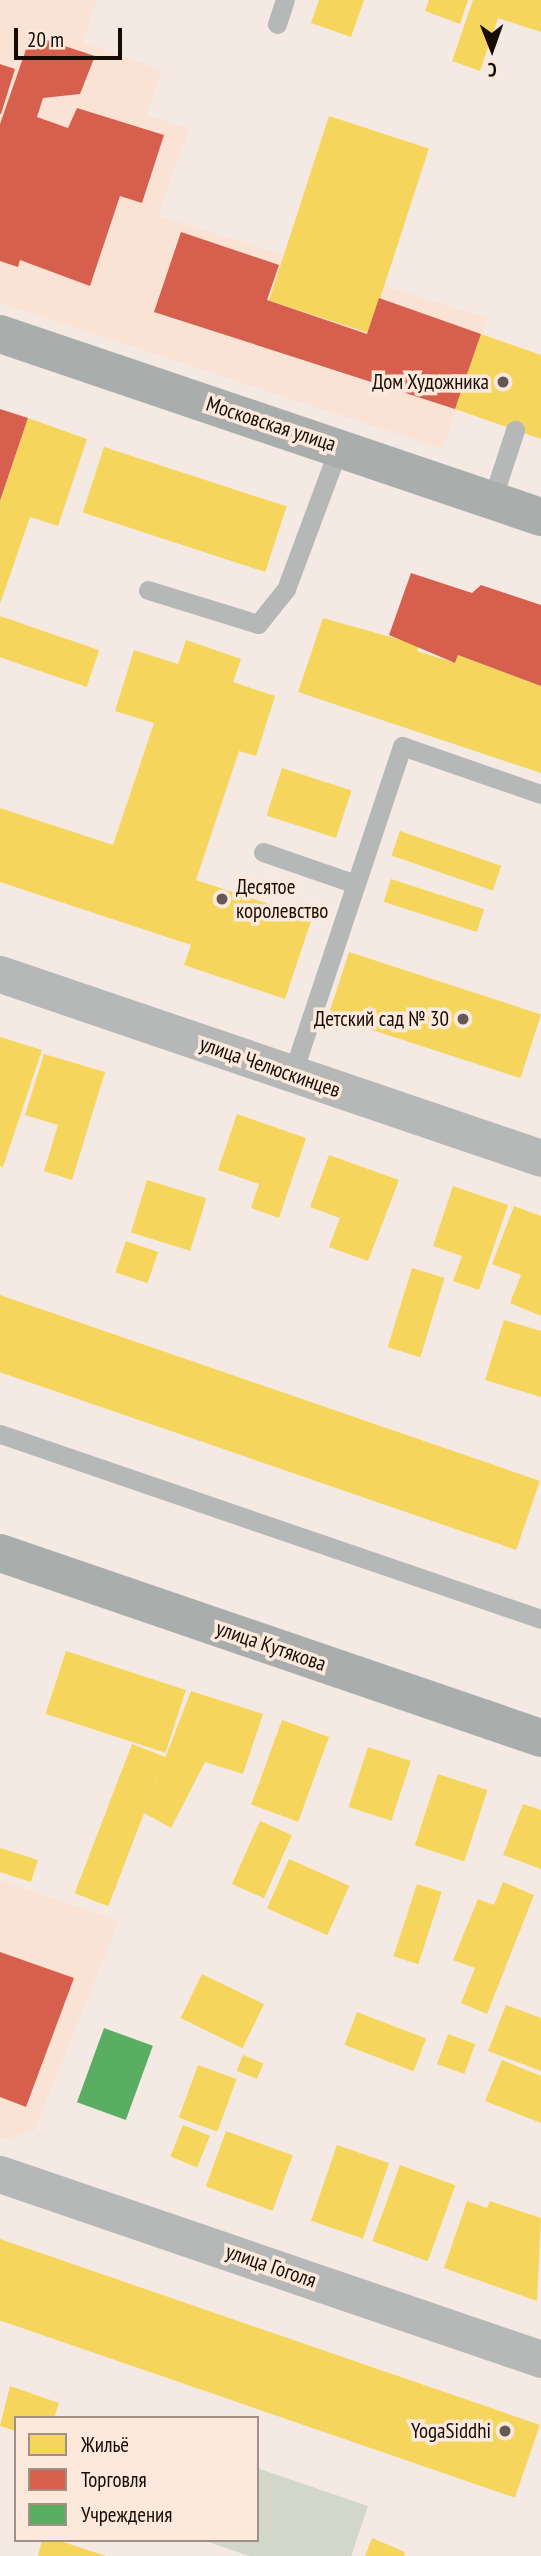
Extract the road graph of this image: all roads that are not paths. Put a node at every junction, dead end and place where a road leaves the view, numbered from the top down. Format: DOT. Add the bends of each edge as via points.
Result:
graph roads {
  1 [pos="285,0"];
  2 [pos="277,24"];
  3 [pos="0,334"];
  4 [pos="515,430"];
  5 [pos="339,447"];
  6 [pos="492,500"];
  7 [pos="541,517"];
  8 [pos="148,590"];
  9 [pos="541,794"];
  10 [pos="263,852"];
  11 [pos="356,884"];
  12 [pos="0,974"];
  13 [pos="292,1075"];
  14 [pos="541,1158"];
  15 [pos="0,1434"];
  16 [pos="0,1553"];
  17 [pos="541,1619"];
  18 [pos="541,1738"];
  19 [pos="0,2174"];
  20 [pos="541,2359"];
  1 -- 2 [label="lane"];
  3 -- 5 [label="main road, Московская улица"];
  4 -- 6 [label="lane"];
  5 -- 6 [label="main road, Московская улица"];
  5 -- 8 [label="lane" via="286,589 258,624"];
  6 -- 7 [label="main road, Московская улица"];
  9 -- 11 [label="lane" via="402,746"];
  10 -- 11 [label="lane"];
  11 -- 13 [label="lane"];
  12 -- 13 [label="street, улица Челюскинцев"];
  13 -- 14 [label="street, улица Челюскинцев"];
  15 -- 17 [label="lane"];
  16 -- 18 [label="main road, улица Кутякова"];
  19 -- 20 [label="street, улица Гоголя"];
}
